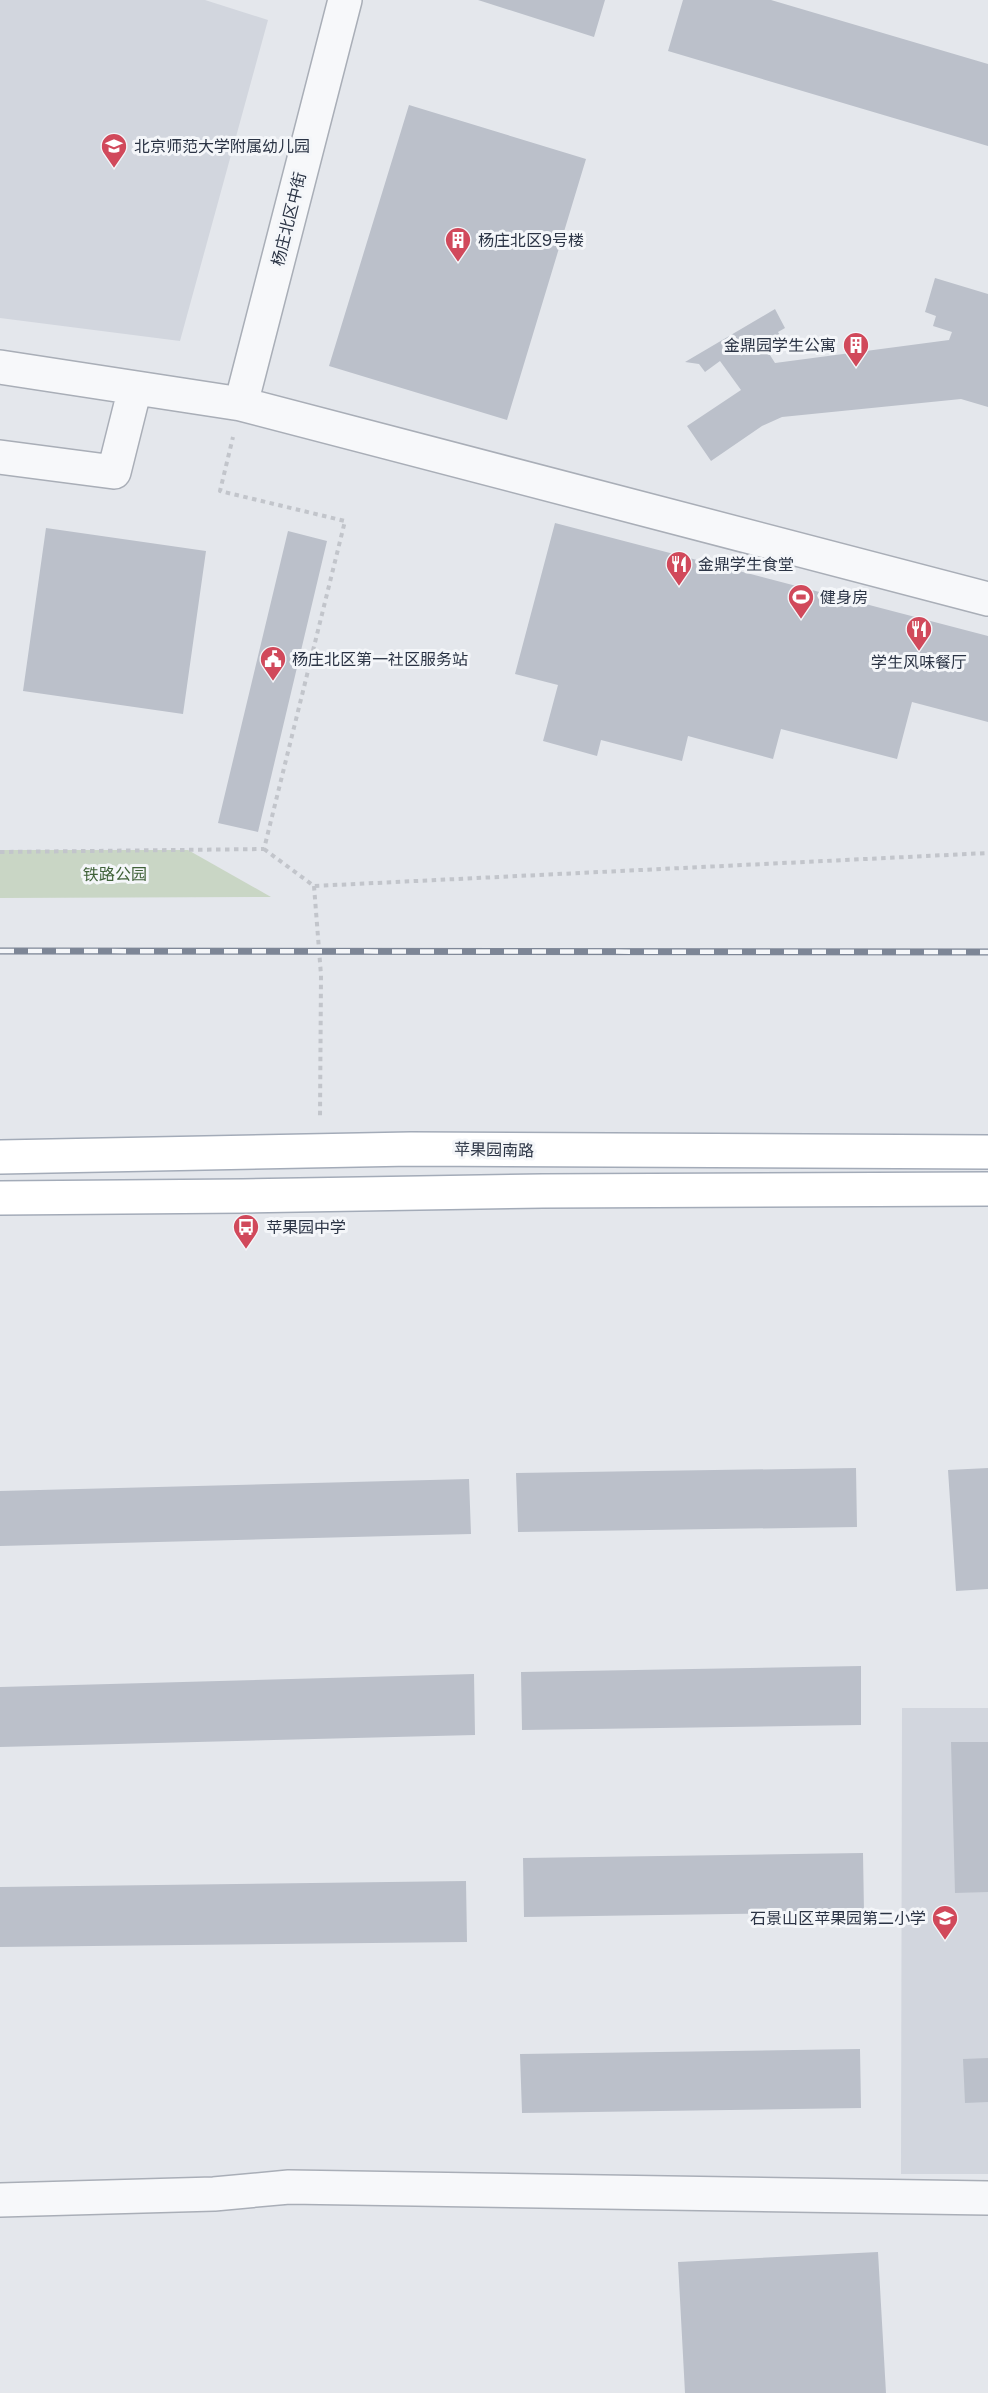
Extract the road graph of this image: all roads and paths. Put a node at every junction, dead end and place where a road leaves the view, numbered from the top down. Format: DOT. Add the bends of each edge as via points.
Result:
graph roads {
  1 [pos="345,0"];
  2 [pos="0,367"];
  3 [pos="135,388"];
  4 [pos="241,404"];
  5 [pos="0,457"];
  6 [pos="988,599"];
  7 [pos="264,849"];
  8 [pos="0,852"];
  9 [pos="988,854"];
  10 [pos="314,886"];
  11 [pos="319,1152"];
  12 [pos="988,1152"];
  13 [pos="0,1157"];
  14 [pos="988,1189"];
  15 [pos="0,1198"];
  16 [pos="988,2198"];
  17 [pos="0,2200"];
  1 -- 4 [label="street, 杨庄北区中街"];
  2 -- 3 [label="street"];
  3 -- 4 [label="street"];
  3 -- 5 [label="street" via="114,472"];
  4 -- 6 [label="street"];
  4 -- 7 [label="path" via="220,491 345,521"];
  7 -- 8 [label="path"];
  7 -- 10 [label="path"];
  9 -- 10 [label="path"];
  10 -- 11 [label="path" via="321,975"];
  11 -- 12 [label="main road, 苹果园南路"];
  11 -- 13 [label="main road, 苹果园南路"];
  14 -- 15 [label="main road"];
  16 -- 17 [label="street" via="289,2187 214,2194"];
}
